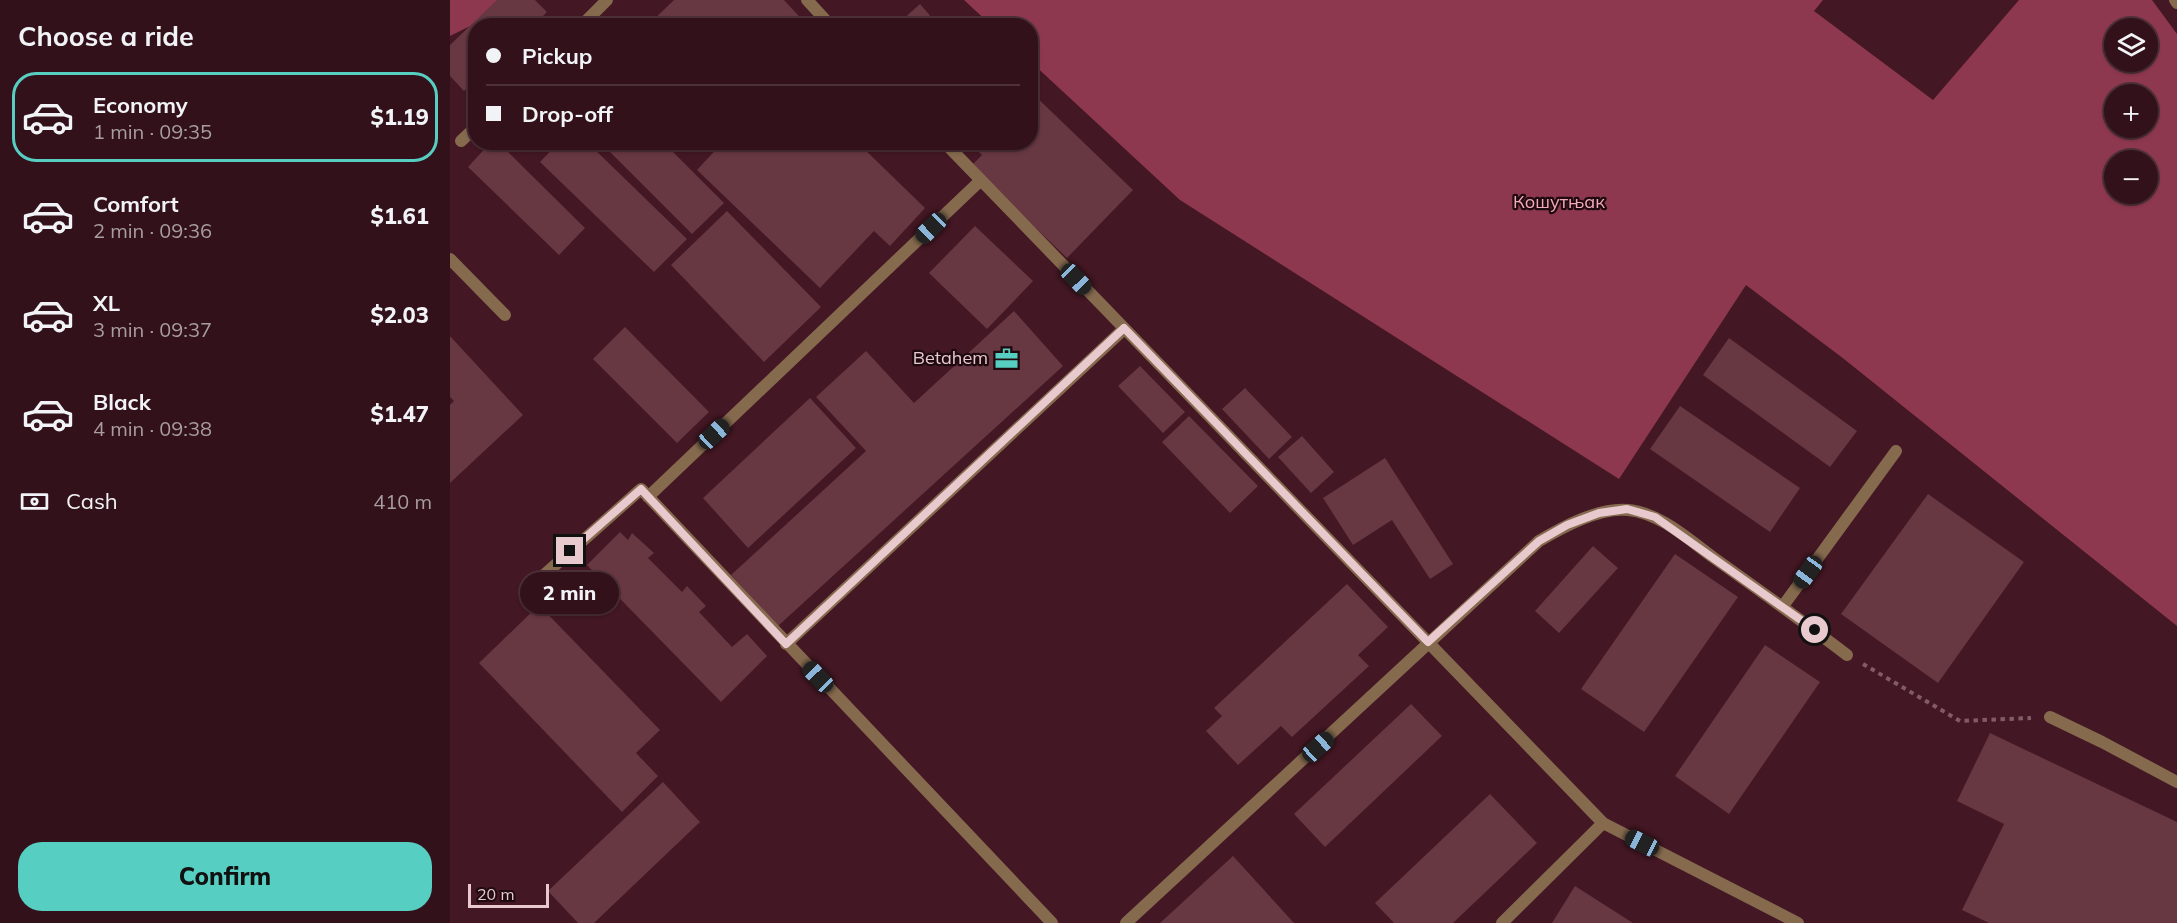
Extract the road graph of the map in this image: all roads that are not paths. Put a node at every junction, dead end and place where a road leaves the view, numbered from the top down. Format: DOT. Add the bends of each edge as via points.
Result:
graph roads {
  1 [pos="607,0"];
  2 [pos="807,0"];
  3 [pos="589,18"];
  4 [pos="824,18"];
  5 [pos="468,134"];
  6 [pos="461,141"];
  7 [pos="952,150"];
  8 [pos="981,180"];
  9 [pos="450,259"];
  10 [pos="505,315"];
  11 [pos="1124,328"];
  12 [pos="1896,451"];
  13 [pos="648,497"];
  14 [pos="1783,606"];
  15 [pos="557,608"];
  16 [pos="1428,642"];
  17 [pos="786,644"];
  18 [pos="1847,655"];
  19 [pos="2050,717"];
  20 [pos="2177,782"];
  21 [pos="1603,823"];
  22 [pos="1509,920"];
  23 [pos="1052,923"];
  24 [pos="1126,923"];
  25 [pos="1798,923"];
  1 -- 3 [label="lane"];
  2 -- 4 [label="lane"];
  5 -- 6 [label="lane"];
  7 -- 8 [label="lane"];
  8 -- 11 [label="lane"];
  8 -- 13 [label="lane"];
  9 -- 10 [label="lane"];
  11 -- 16 [label="lane"];
  11 -- 17 [label="lane"];
  12 -- 14 [label="lane"];
  13 -- 15 [label="lane" via="641,489 535,583"];
  13 -- 17 [label="lane"];
  14 -- 16 [label="lane" via="1655,517 1627,509 1599,513 1539,541"];
  14 -- 18 [label="lane"];
  16 -- 21 [label="lane"];
  16 -- 24 [label="lane"];
  17 -- 23 [label="lane"];
  19 -- 20 [label="lane"];
  21 -- 22 [label="lane"];
  21 -- 25 [label="lane"];
}
